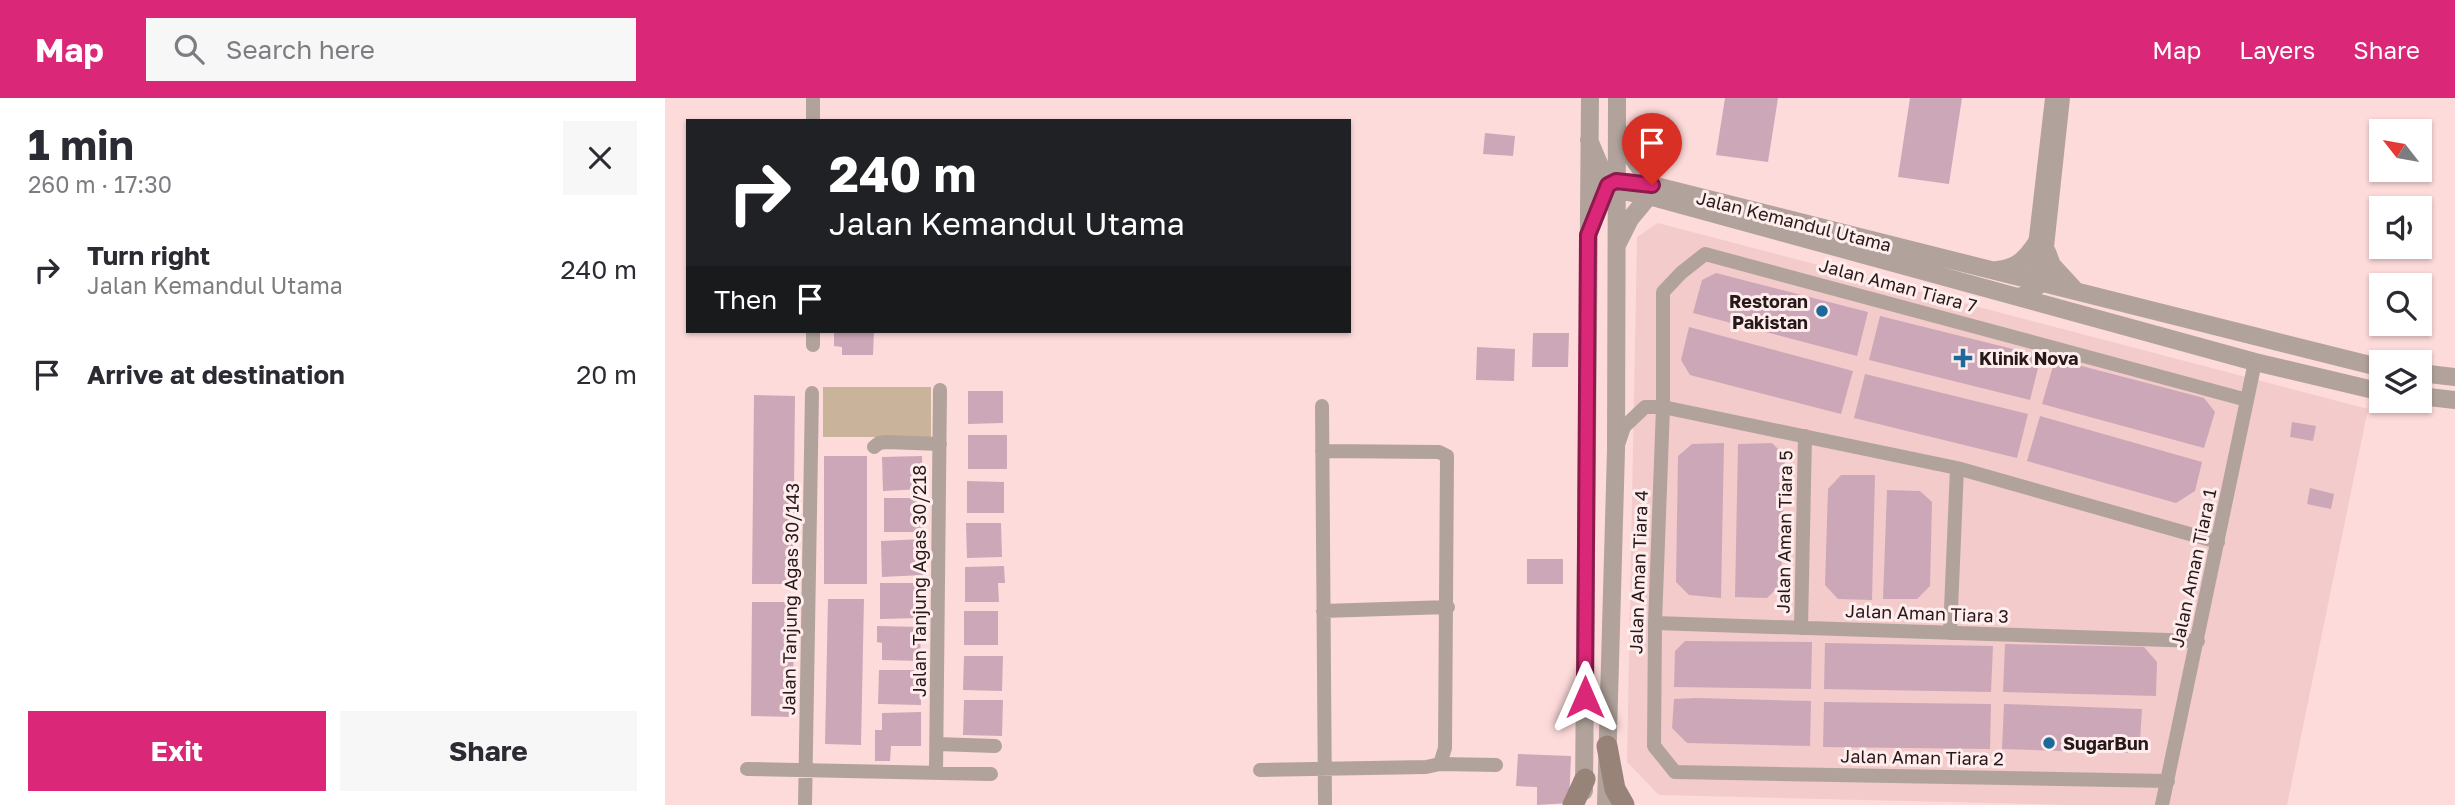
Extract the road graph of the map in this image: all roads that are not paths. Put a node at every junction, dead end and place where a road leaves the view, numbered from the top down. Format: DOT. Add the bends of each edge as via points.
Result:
graph roads {
  1 [pos="813,98"];
  2 [pos="1590,98"];
  3 [pos="1617,98"];
  4 [pos="2052,98"];
  5 [pos="2063,98"];
  6 [pos="813,119"];
  7 [pos="1616,127"];
  8 [pos="1589,140"];
  9 [pos="1613,185"];
  10 [pos="1650,191"];
  11 [pos="1588,235"];
  12 [pos="2042,247"];
  13 [pos="1615,252"];
  14 [pos="1993,271"];
  15 [pos="2037,285"];
  16 [pos="2077,293"];
  17 [pos="2013,297"];
  18 [pos="2050,307"];
  19 [pos="2255,362"];
  20 [pos="2369,365"];
  21 [pos="2432,374"];
  22 [pos="2455,377"];
  23 [pos="2369,389"];
  24 [pos="940,390"];
  25 [pos="812,393"];
  26 [pos="2432,397"];
  27 [pos="2247,400"];
  28 [pos="2455,400"];
  29 [pos="1322,406"];
  30 [pos="1663,407"];
  31 [pos="1805,436"];
  32 [pos="940,444"];
  33 [pos="874,447"];
  34 [pos="1616,450"];
  35 [pos="1322,451"];
  36 [pos="1957,468"];
  37 [pos="2218,542"];
  38 [pos="1448,607"];
  39 [pos="1323,611"];
  40 [pos="1655,624"];
  41 [pos="1801,628"];
  42 [pos="1950,633"];
  43 [pos="2198,641"];
  44 [pos="937,744"];
  45 [pos="995,746"];
  46 [pos="1607,746"];
  47 [pos="1440,764"];
  48 [pos="1496,765"];
  49 [pos="1323,768"];
  50 [pos="747,769"];
  51 [pos="1260,769"];
  52 [pos="806,770"];
  53 [pos="1675,772"];
  54 [pos="936,773"];
  55 [pos="991,775"];
  56 [pos="1585,779"];
  57 [pos="2168,781"];
  58 [pos="805,805"];
  59 [pos="1325,805"];
  60 [pos="1573,805"];
  61 [pos="1584,805"];
  62 [pos="1606,805"];
  63 [pos="1624,805"];
  64 [pos="2162,805"];
  1 -- 6 [label="street"];
  2 -- 8 [label="street"];
  3 -- 7 [label="street"];
  4 -- 12 [label="street"];
  5 -- 12 [label="street"];
  7 -- 9 [label="street"];
  7 -- 10 [label="street"];
  8 -- 9 [label="street"];
  8 -- 11 [label="street"];
  9 -- 10 [label="street, Jalan Kemandul Utama"];
  9 -- 11 [label="street"];
  9 -- 13 [label="street"];
  10 -- 13 [label="street" via="1623,229"];
  10 -- 14 [label="street, Jalan Kemandul Utama"];
  10 -- 17 [label="street, Jalan Kemandul Utama"];
  11 -- 56 [label="street"];
  12 -- 14 [label="street" via="2010,269"];
  12 -- 15 [label="street"];
  12 -- 16 [label="street"];
  13 -- 34 [label="street"];
  14 -- 15 [label="street, Jalan Kemandul Utama"];
  15 -- 16 [label="street, Jalan Kemandul Utama"];
  15 -- 17 [label="street"];
  15 -- 18 [label="street"];
  16 -- 20 [label="street, Jalan Kemandul Utama"];
  17 -- 18 [label="street, Jalan Kemandul Utama"];
  18 -- 19 [label="street, Jalan Kemandul Utama"];
  19 -- 23 [label="street, Jalan Kemandul Utama"];
  19 -- 27 [label="street, Jalan Aman Tiara 1"];
  21 -- 22 [label="street"];
  24 -- 32 [label="street, Jalan Tanjung Agas 30/218"];
  25 -- 52 [label="street, Jalan Tanjung Agas 30/143"];
  26 -- 28 [label="street"];
  27 -- 30 [label="street, Jalan Aman Tiara 7" via="1706,254 1663,292"];
  27 -- 37 [label="street, Jalan Aman Tiara 1"];
  29 -- 35 [label="street"];
  30 -- 31 [label="street"];
  30 -- 34 [label="street" via="1645,407 1624,427"];
  30 -- 40 [label="street, Jalan Aman Tiara 4"];
  31 -- 36 [label="street"];
  31 -- 41 [label="street, Jalan Aman Tiara 5"];
  32 -- 33 [label="street" via="886,442"];
  32 -- 44 [label="street, Jalan Tanjung Agas 30/218"];
  34 -- 46 [label="street"];
  35 -- 38 [label="street" via="1439,452 1447,456"];
  35 -- 39 [label="street"];
  36 -- 37 [label="street"];
  36 -- 42 [label="street"];
  37 -- 43 [label="street, Jalan Aman Tiara 1"];
  38 -- 39 [label="street"];
  38 -- 47 [label="street" via="1445,748"];
  39 -- 49 [label="street"];
  40 -- 41 [label="street, Jalan Aman Tiara 3"];
  40 -- 53 [label="street, Jalan Aman Tiara 4" via="1654,746"];
  41 -- 42 [label="street, Jalan Aman Tiara 3"];
  42 -- 43 [label="street, Jalan Aman Tiara 3"];
  43 -- 57 [label="street, Jalan Aman Tiara 1"];
  44 -- 45 [label="street"];
  44 -- 54 [label="street, Jalan Tanjung Agas 30/218"];
  46 -- 62 [label="street"];
  46 -- 63 [label="main road" via="1615,789"];
  47 -- 48 [label="street"];
  47 -- 49 [label="street"];
  49 -- 51 [label="street"];
  49 -- 59 [label="street"];
  50 -- 52 [label="street"];
  52 -- 54 [label="street"];
  52 -- 58 [label="street, Jalan Tanjung Agas 30/143"];
  53 -- 57 [label="street, Jalan Aman Tiara 2"];
  54 -- 55 [label="street"];
  56 -- 60 [label="main road"];
  56 -- 61 [label="street"];
  57 -- 64 [label="street, Jalan Aman Tiara 1"];
}
